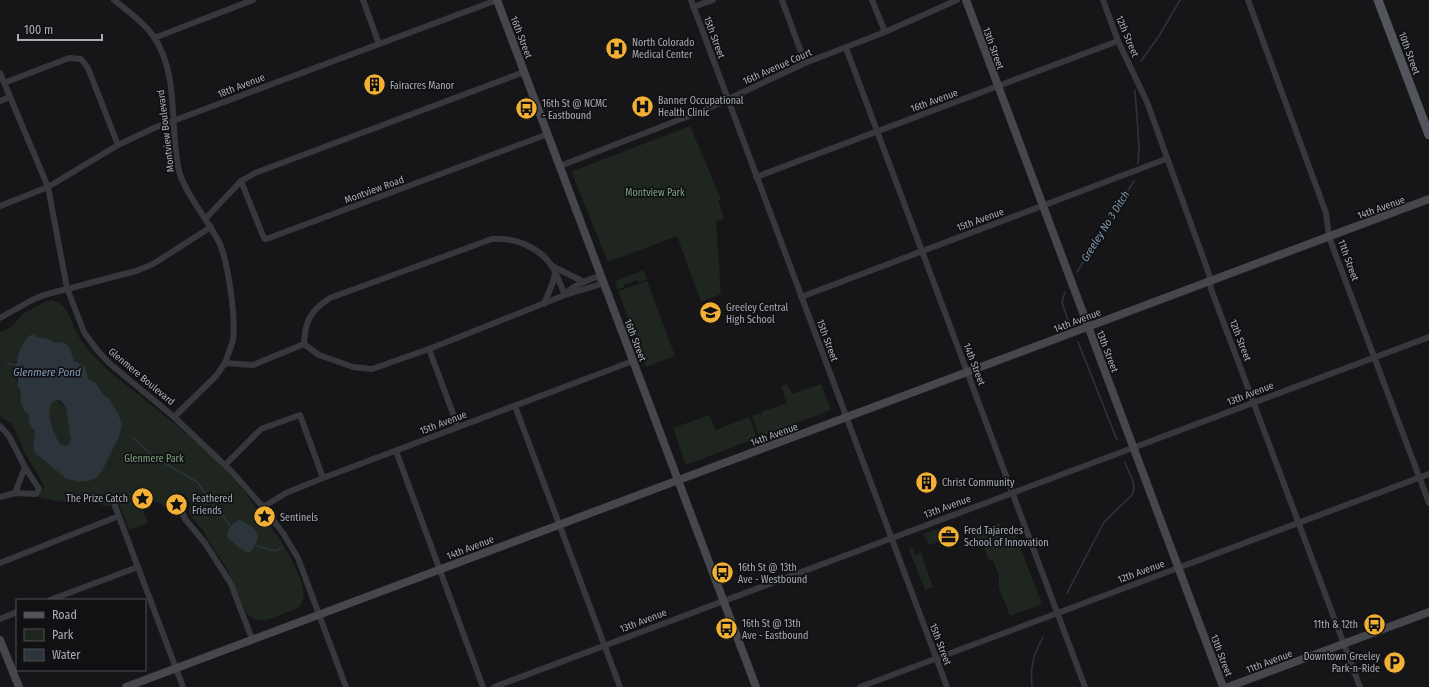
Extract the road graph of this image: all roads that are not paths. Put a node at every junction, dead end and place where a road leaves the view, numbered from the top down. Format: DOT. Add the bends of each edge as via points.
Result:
graph roads {
  1 [pos="114,0"];
  2 [pos="253,0"];
  3 [pos="363,0"];
  4 [pos="497,0"];
  5 [pos="691,0"];
  6 [pos="713,0"];
  7 [pos="782,0"];
  8 [pos="872,0"];
  9 [pos="957,0"];
  10 [pos="966,0"];
  11 [pos="1103,0"];
  12 [pos="1248,0"];
  13 [pos="1378,0"];
  14 [pos="693,7"];
  15 [pos="885,32"];
  16 [pos="154,38"];
  17 [pos="1118,41"];
  18 [pos="379,44"];
  19 [pos="846,48"];
  20 [pos="805,63"];
  21 [pos="524,72"];
  22 [pos="0,73"];
  23 [pos="4,83"];
  24 [pos="998,86"];
  25 [pos="10,97"];
  26 [pos="727,100"];
  27 [pos="0,101"];
  28 [pos="172,121"];
  29 [pos="877,131"];
  30 [pos="548,134"];
  31 [pos="1429,136"];
  32 [pos="118,145"];
  33 [pos="1166,159"];
  34 [pos="560,166"];
  35 [pos="756,177"];
  36 [pos="241,181"];
  37 [pos="48,187"];
  38 [pos="1429,199"];
  39 [pos="0,206"];
  40 [pos="1043,207"];
  41 [pos="206,218"];
  42 [pos="211,227"];
  43 [pos="1329,237"];
  44 [pos="922,251"];
  45 [pos="552,266"];
  46 [pos="555,272"];
  47 [pos="603,280"];
  48 [pos="584,282"];
  49 [pos="1209,282"];
  50 [pos="67,288"];
  51 [pos="565,295"];
  52 [pos="801,297"];
  53 [pos="544,304"];
  54 [pos="0,318"];
  55 [pos="1088,327"];
  56 [pos="1429,337"];
  57 [pos="304,344"];
  58 [pos="429,349"];
  59 [pos="1374,357"];
  60 [pos="633,361"];
  61 [pos="225,363"];
  62 [pos="967,372"];
  63 [pos="1254,402"];
  64 [pos="515,406"];
  65 [pos="174,417"];
  66 [pos="846,417"];
  67 [pos="0,426"];
  68 [pos="458,427"];
  69 [pos="1133,448"];
  70 [pos="396,450"];
  71 [pos="225,465"];
  72 [pos="25,467"];
  73 [pos="1429,474"];
  74 [pos="1420,477"];
  75 [pos="323,478"];
  76 [pos="678,480"];
  77 [pos="1013,492"];
  78 [pos="15,493"];
  79 [pos="0,497"];
  80 [pos="1429,503"];
  81 [pos="179,505"];
  82 [pos="115,506"];
  83 [pos="263,507"];
  84 [pos="119,516"];
  85 [pos="1299,523"];
  86 [pos="559,525"];
  87 [pos="891,538"];
  88 [pos="0,563"];
  89 [pos="138,567"];
  90 [pos="1178,568"];
  91 [pos="440,569"];
  92 [pos="53,599"];
  93 [pos="724,600"];
  94 [pos="16,612"];
  95 [pos="1429,612"];
  96 [pos="1057,613"];
  97 [pos="320,614"];
  98 [pos="0,618"];
  99 [pos="252,639"];
  100 [pos="0,640"];
  101 [pos="1344,644"];
  102 [pos="604,645"];
  103 [pos="936,658"];
  104 [pos="176,668"];
  105 [pos="19,687"];
  106 [pos="126,687"];
  107 [pos="183,687"];
  108 [pos="346,687"];
  109 [pos="483,687"];
  110 [pos="494,687"];
  111 [pos="620,687"];
  112 [pos="756,687"];
  113 [pos="860,687"];
  114 [pos="947,687"];
  115 [pos="1085,687"];
  116 [pos="1223,687"];
  117 [pos="1228,687"];
  118 [pos="1360,687"];
  1 -- 16 [label="street, Montview Boulevard" via="144,25"];
  2 -- 16 [label="street"];
  3 -- 18 [label="street"];
  4 -- 18 [label="street, 18th Avenue"];
  4 -- 21 [label="street, 16th Street"];
  5 -- 14 [label="street, 15th Street"];
  6 -- 14 [label="street"];
  7 -- 20 [label="street"];
  8 -- 15 [label="street"];
  9 -- 15 [label="street, 16th Avenue Court"];
  10 -- 24 [label="street, 13th Street"];
  11 -- 17 [label="street, 12th Street"];
  12 -- 43 [label="street, 11th Street" via="1326,213"];
  13 -- 31 [label="main road, 10th Street"];
  14 -- 26 [label="street, 15th Street"];
  15 -- 19 [label="street, 16th Avenue Court"];
  16 -- 28 [label="street, Montview Boulevard" via="170,81"];
  17 -- 24 [label="street, 16th Avenue"];
  17 -- 33 [label="street, 12th Street" via="1140,85"];
  18 -- 28 [label="street, 18th Avenue"];
  19 -- 20 [label="street, 16th Avenue Court"];
  19 -- 29 [label="street, 14th Street"];
  20 -- 26 [label="street, 16th Avenue Court"];
  21 -- 30 [label="street, 16th Street"];
  21 -- 36 [label="street" via="255,173"];
  22 -- 23 [label="street, Glenmere Boulevard"];
  23 -- 25 [label="street, Glenmere Boulevard"];
  23 -- 32 [label="street" via="69,58 81,59 88,68"];
  24 -- 29 [label="street, 16th Avenue"];
  24 -- 40 [label="street, 13th Street"];
  25 -- 27 [label="street"];
  25 -- 37 [label="street, Glenmere Boulevard"];
  26 -- 34 [label="street, 16th Avenue Court"];
  26 -- 35 [label="street, 15th Street"];
  28 -- 32 [label="street, 18th Avenue"];
  28 -- 41 [label="street, Montview Boulevard" via="181,177"];
  29 -- 35 [label="street, 16th Avenue"];
  29 -- 44 [label="street, 14th Street"];
  30 -- 34 [label="street, 16th Street"];
  30 -- 36 [label="street, Montview Road" via="269,238 263,236"];
  32 -- 37 [label="street, 18th Avenue"];
  33 -- 40 [label="street, 15th Avenue"];
  33 -- 49 [label="street, 12th Street" via="1207,270"];
  34 -- 47 [label="street, 16th Street"];
  35 -- 52 [label="street, 15th Street"];
  36 -- 41 [label="street"];
  37 -- 39 [label="street, 18th Avenue"];
  37 -- 50 [label="street, Glenmere Boulevard"];
  38 -- 43 [label="street, 14th Avenue"];
  40 -- 44 [label="street, 15th Avenue"];
  40 -- 55 [label="street, 13th Street"];
  41 -- 42 [label="street, Montview Boulevard"];
  42 -- 50 [label="street" via="153,264 136,271"];
  42 -- 61 [label="street, Montview Boulevard" via="222,251 233,312 232,341"];
  43 -- 49 [label="street, 14th Avenue"];
  43 -- 59 [label="street, 11th Street"];
  44 -- 52 [label="street, 15th Avenue"];
  44 -- 62 [label="street, 14th Street"];
  45 -- 46 [label="street"];
  45 -- 48 [label="street"];
  45 -- 57 [label="street" via="530,247 513,239 498,238 481,242 330,298 316,308 308,319"];
  46 -- 51 [label="street"];
  46 -- 53 [label="street"];
  47 -- 48 [label="street" via="596,277"];
  47 -- 51 [label="street" via="598,285"];
  47 -- 60 [label="street, 16th Street"];
  48 -- 51 [label="street"];
  49 -- 55 [label="street, 14th Avenue"];
  49 -- 63 [label="street, 12th Street"];
  50 -- 54 [label="street" via="32,300"];
  50 -- 65 [label="street, Glenmere Boulevard" via="84,332 97,350"];
  51 -- 53 [label="street"];
  52 -- 66 [label="street, 15th Street"];
  53 -- 58 [label="street"];
  55 -- 62 [label="street, 14th Avenue"];
  55 -- 69 [label="street, 13th Street"];
  56 -- 59 [label="street, 13th Avenue"];
  57 -- 58 [label="street" via="319,355 364,369 386,365"];
  57 -- 61 [label="street" via="253,365"];
  58 -- 68 [label="street"];
  59 -- 63 [label="street, 13th Avenue"];
  59 -- 74 [label="street, 11th Street"];
  60 -- 64 [label="street, 15th Avenue"];
  60 -- 76 [label="street, 16th Street"];
  61 -- 65 [label="street" via="216,376"];
  62 -- 66 [label="street, 14th Avenue"];
  62 -- 77 [label="street, 14th Street"];
  63 -- 69 [label="street, 13th Avenue"];
  63 -- 85 [label="street, 12th Street"];
  64 -- 68 [label="street, 15th Avenue"];
  64 -- 86 [label="street"];
  65 -- 71 [label="street, Glenmere Boulevard"];
  66 -- 76 [label="street, 14th Avenue"];
  66 -- 87 [label="street, 15th Street"];
  67 -- 72 [label="street" via="16,448"];
  68 -- 70 [label="street, 15th Avenue"];
  69 -- 77 [label="street, 13th Avenue"];
  69 -- 90 [label="street, 13th Street"];
  70 -- 75 [label="street, 15th Avenue"];
  70 -- 91 [label="street"];
  71 -- 75 [label="street" via="261,429 300,414"];
  71 -- 83 [label="street, Glenmere Boulevard"];
  72 -- 78 [label="street"];
  72 -- 78 [label="street" via="39,489 36,494"];
  73 -- 74 [label="street, 12th Avenue"];
  74 -- 80 [label="street, 11th Street"];
  74 -- 85 [label="street, 12th Avenue"];
  75 -- 83 [label="street, 15th Avenue" via="286,493"];
  76 -- 86 [label="street, 14th Avenue"];
  76 -- 93 [label="street, 16th Street"];
  77 -- 87 [label="street, 13th Avenue"];
  77 -- 96 [label="street, 14th Street"];
  78 -- 79 [label="street"];
  81 -- 99 [label="street" via="185,519 205,543 231,584"];
  82 -- 84 [label="street"];
  83 -- 97 [label="street, Glenmere Boulevard" via="293,548"];
  84 -- 88 [label="street"];
  84 -- 89 [label="street"];
  85 -- 90 [label="street, 12th Avenue"];
  85 -- 101 [label="street, 12th Street"];
  86 -- 91 [label="street, 14th Avenue"];
  86 -- 102 [label="street"];
  87 -- 93 [label="street, 13th Avenue"];
  87 -- 103 [label="street, 15th Street"];
  89 -- 92 [label="street"];
  89 -- 104 [label="street"];
  90 -- 96 [label="street, 12th Avenue"];
  90 -- 116 [label="street, 13th Street"];
  91 -- 97 [label="street, 14th Avenue"];
  91 -- 109 [label="street"];
  93 -- 102 [label="street, 13th Avenue"];
  93 -- 112 [label="street, 16th Street"];
  94 -- 98 [label="street"];
  95 -- 101 [label="street, 11th Avenue"];
  96 -- 103 [label="street, 12th Avenue"];
  96 -- 115 [label="street, 14th Street"];
  97 -- 99 [label="street, 14th Avenue"];
  97 -- 108 [label="street, Glenmere Boulevard"];
  99 -- 104 [label="street, 14th Avenue"];
  100 -- 105 [label="street"];
  101 -- 117 [label="street, 11th Avenue"];
  101 -- 118 [label="street, 12th Street"];
  102 -- 110 [label="street, 13th Avenue"];
  102 -- 111 [label="street"];
  103 -- 113 [label="street, 12th Avenue"];
  103 -- 114 [label="street, 15th Street"];
  104 -- 106 [label="street, 14th Avenue"];
  104 -- 107 [label="street"];
}
